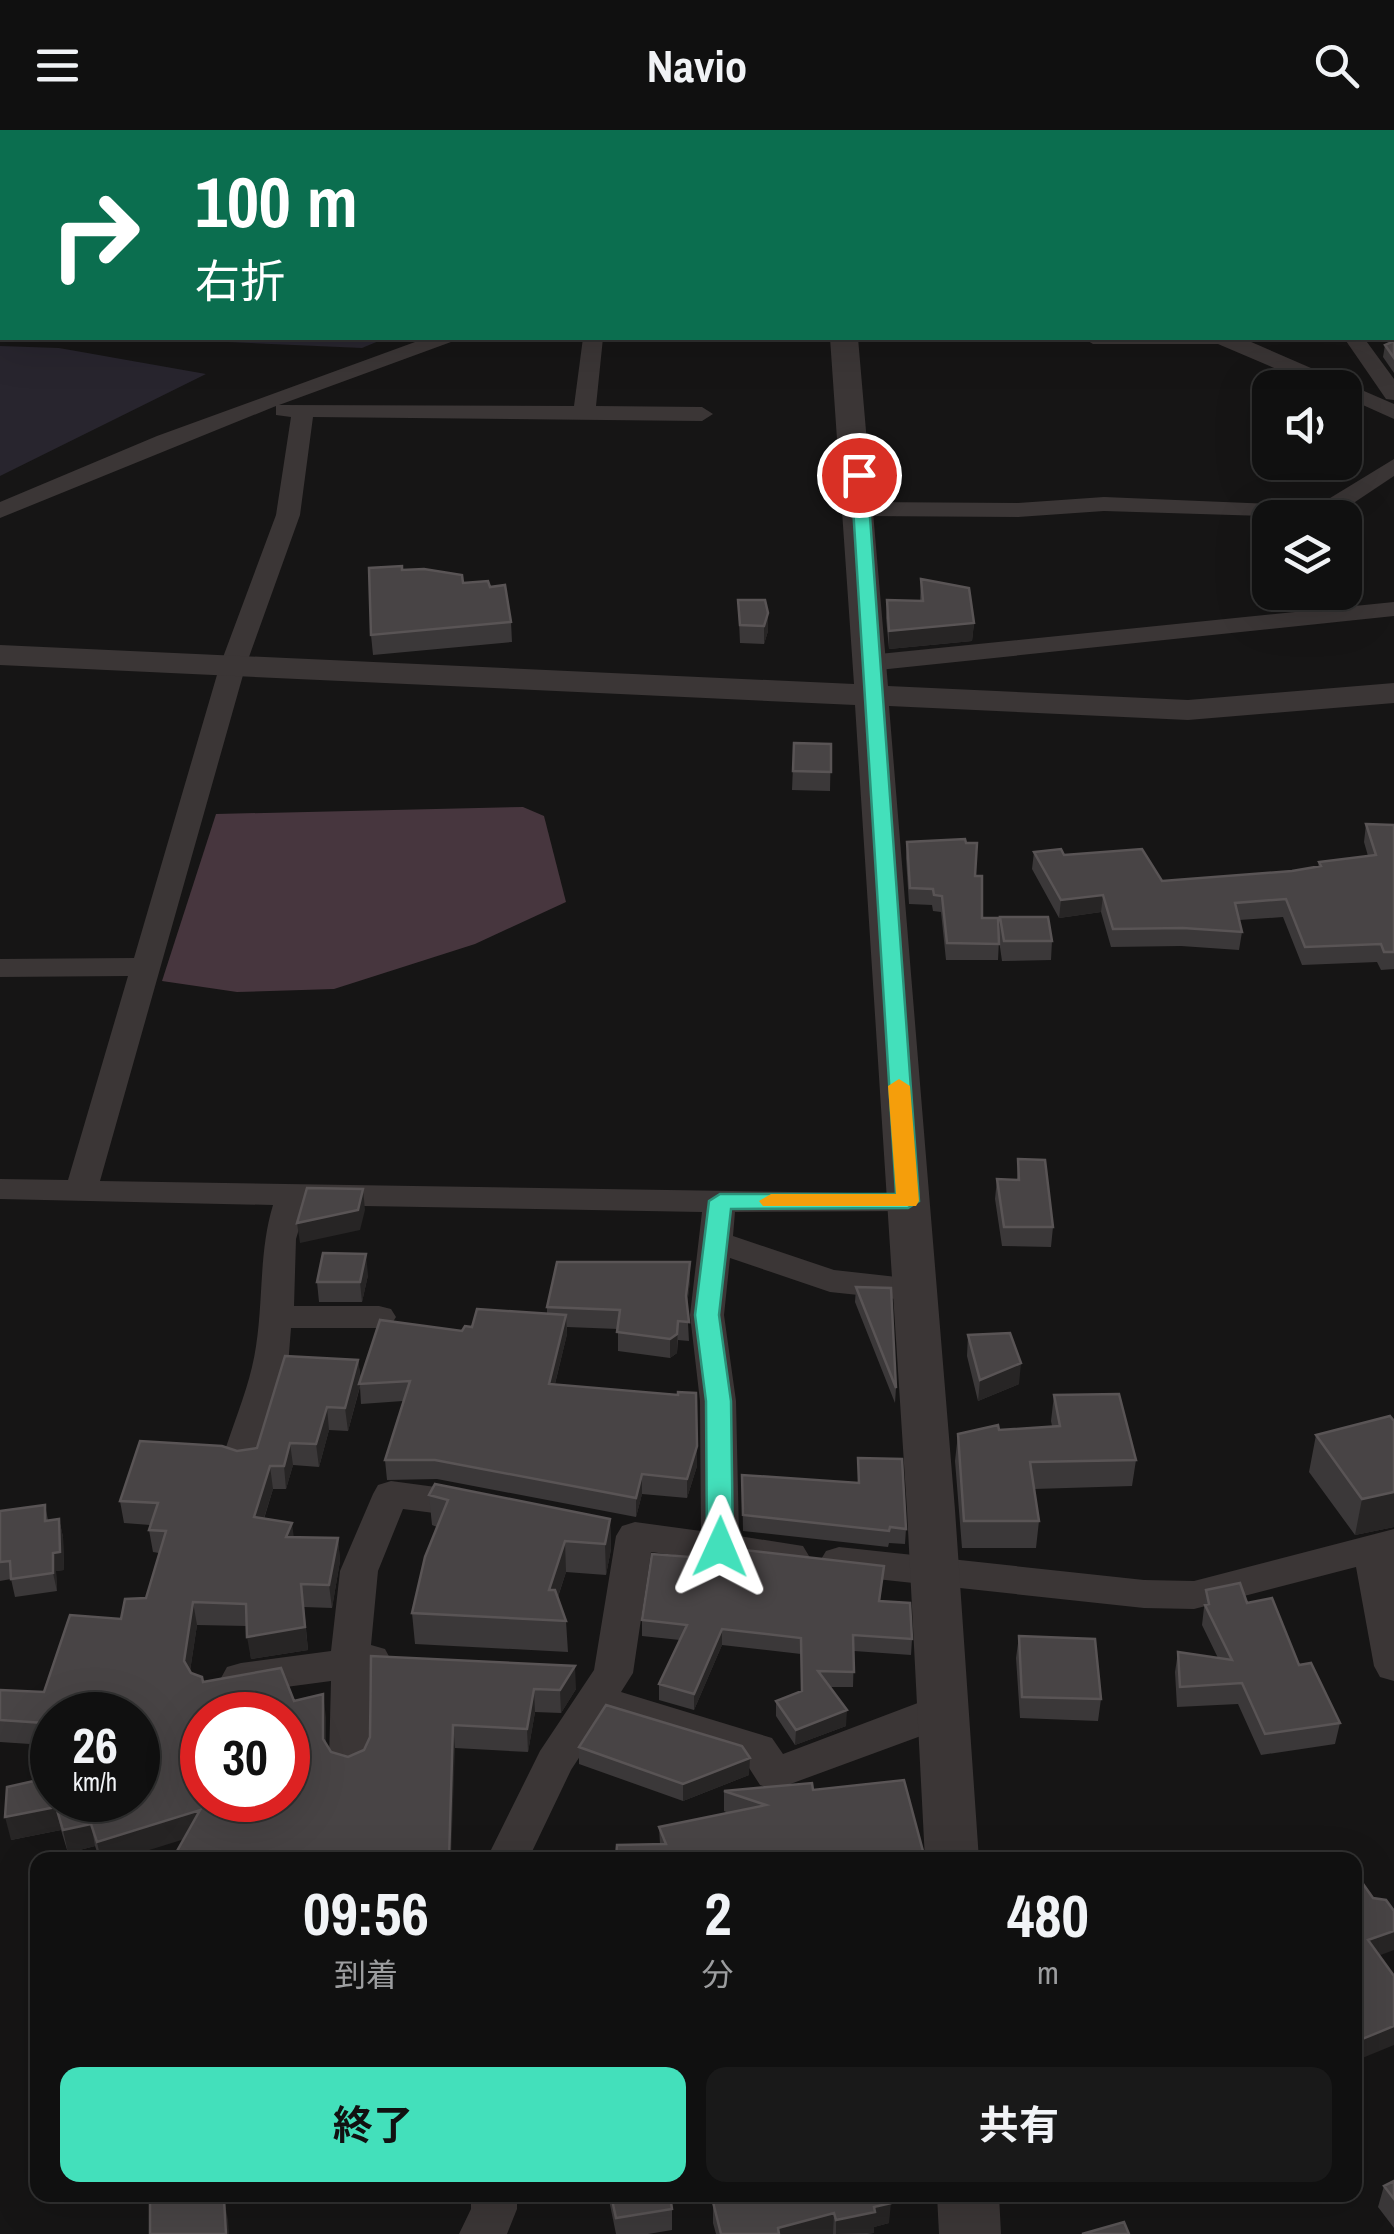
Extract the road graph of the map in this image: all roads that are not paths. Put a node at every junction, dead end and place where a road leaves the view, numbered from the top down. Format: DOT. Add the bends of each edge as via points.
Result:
graph roads {
  1 [pos="438,340"];
  2 [pos="593,340"];
  3 [pos="844,340"];
  4 [pos="1230,340"];
  5 [pos="1355,340"];
  6 [pos="1301,370"];
  7 [pos="1394,394"];
  8 [pos="1362,397"];
  9 [pos="245,410"];
  10 [pos="303,410"];
  11 [pos="1394,412"];
  12 [pos="584,413"];
  13 [pos="702,414"];
  14 [pos="1394,466"];
  15 [pos="862,509"];
  16 [pos="0,511"];
  17 [pos="1394,609"];
  18 [pos="0,655"];
  19 [pos="232,668"];
  20 [pos="871,680"];
  21 [pos="1394,693"];
  22 [pos="0,968"];
  23 [pos="143,968"];
  24 [pos="82,1188"];
  25 [pos="0,1189"];
  26 [pos="294,1194"];
  27 [pos="720,1201"];
  28 [pos="908,1201"];
  29 [pos="714,1247"];
  30 [pos="915,1290"];
  31 [pos="275,1316"];
  32 [pos="379,1317"];
  33 [pos="240,1457"];
  34 [pos="510,1513"];
  35 [pos="1383,1546"];
  36 [pos="720,1547"];
  37 [pos="938,1572"];
  38 [pos="350,1662"];
  39 [pos="404,1662"];
  40 [pos="1394,1666"];
  41 [pos="594,1681"];
  42 [pos="212,1682"];
  43 [pos="945,1711"];
  44 [pos="349,1760"];
  45 [pos="511,1852"];
  46 [pos="952,1852"];
  47 [pos="494,2202"];
  48 [pos="968,2202"];
  49 [pos="484,2234"];
  50 [pos="970,2234"];
  1 -- 9 [label="street"];
  2 -- 12 [label="street"];
  3 -- 15 [label="street"];
  4 -- 6 [label="street"];
  5 -- 7 [label="street"];
  8 -- 11 [label="street"];
  9 -- 10 [label="street"];
  9 -- 16 [label="street"];
  10 -- 12 [label="street"];
  10 -- 19 [label="street" via="288,515"];
  12 -- 13 [label="street"];
  14 -- 15 [label="street" via="1322,512 1104,504"];
  15 -- 20 [label="street"];
  17 -- 20 [label="street"];
  18 -- 19 [label="street"];
  19 -- 20 [label="street"];
  19 -- 23 [label="street"];
  20 -- 21 [label="street" via="1188,710"];
  20 -- 28 [label="street"];
  22 -- 23 [label="street"];
  23 -- 24 [label="street"];
  24 -- 25 [label="street"];
  24 -- 26 [label="street"];
  26 -- 27 [label="street"];
  26 -- 31 [label="street" via="279,1238"];
  27 -- 28 [label="street"];
  27 -- 29 [label="street"];
  28 -- 30 [label="street"];
  29 -- 30 [label="street" via="736,1247 830,1281"];
  29 -- 36 [label="street" via="707,1315 718,1401"];
  30 -- 37 [label="street"];
  31 -- 32 [label="street"];
  31 -- 33 [label="street" via="270,1366"];
  34 -- 38 [label="street" via="391,1494 359,1571"];
  35 -- 37 [label="street" via="1194,1595"];
  35 -- 40 [label="street"];
  36 -- 37 [label="street"];
  36 -- 41 [label="street" via="616,1533"];
  37 -- 43 [label="street"];
  38 -- 39 [label="street"];
  38 -- 42 [label="street"];
  38 -- 44 [label="street"];
  41 -- 43 [label="street" via="758,1750 774,1774"];
  41 -- 45 [label="street"];
  43 -- 46 [label="street"];
  47 -- 49 [label="street"];
  48 -- 50 [label="street"];
}
